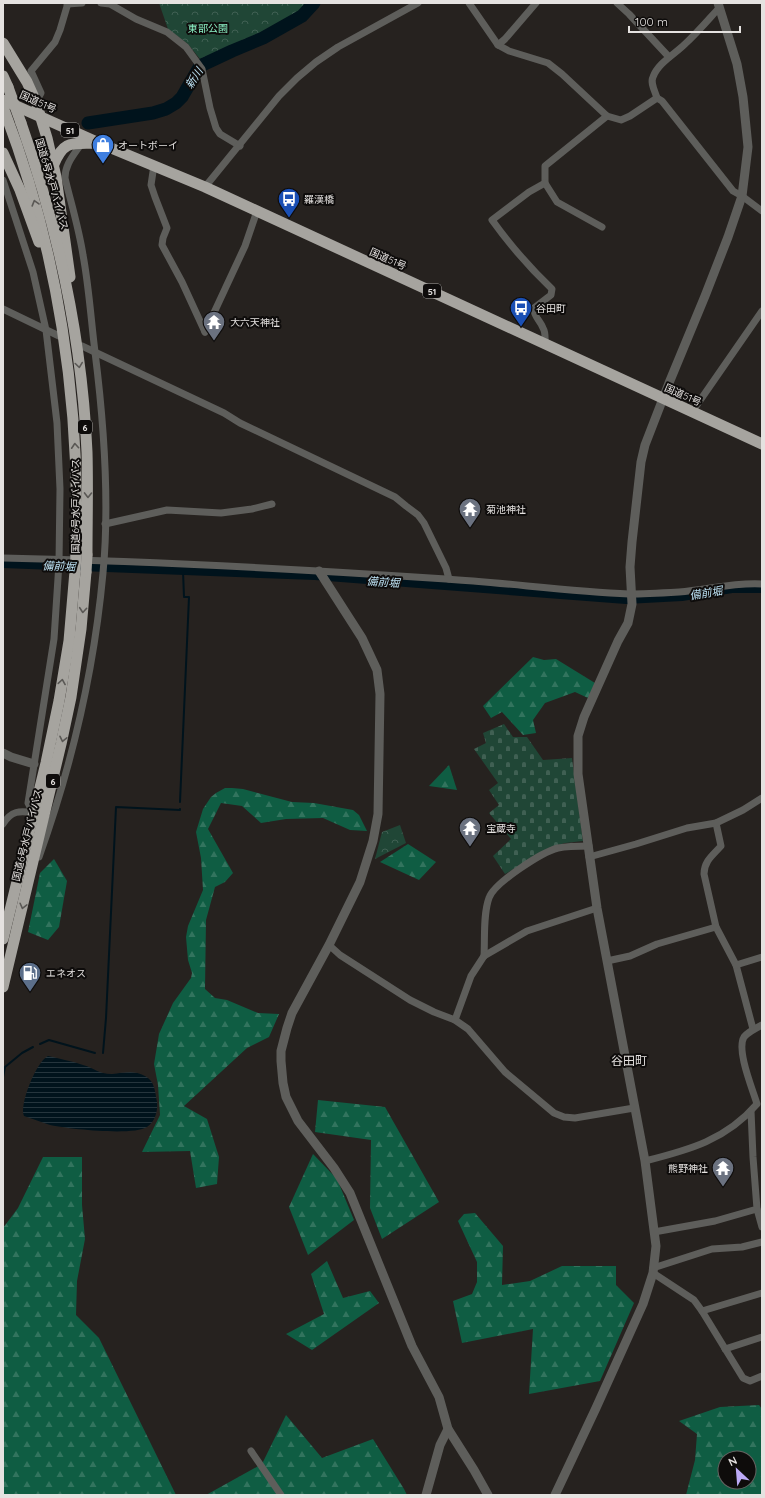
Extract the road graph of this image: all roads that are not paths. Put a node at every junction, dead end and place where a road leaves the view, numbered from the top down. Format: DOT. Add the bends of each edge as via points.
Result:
graph roads {
  1 [pos="68,3"];
  2 [pos="82,3"];
  3 [pos="101,3"];
  4 [pos="418,3"];
  5 [pos="469,3"];
  6 [pos="536,3"];
  7 [pos="617,3"];
  8 [pos="718,5"];
  9 [pos="3,43"];
  10 [pos="498,45"];
  11 [pos="669,57"];
  12 [pos="3,76"];
  13 [pos="657,98"];
  14 [pos="3,100"];
  15 [pos="36,102"];
  16 [pos="3,106"];
  17 [pos="607,116"];
  18 [pos="41,117"];
  19 [pos="99,143"];
  20 [pos="81,144"];
  21 [pos="240,146"];
  22 [pos="3,153"];
  23 [pos="54,164"];
  24 [pos="154,165"];
  25 [pos="3,180"];
  26 [pos="545,183"];
  27 [pos="205,187"];
  28 [pos="742,196"];
  29 [pos="257,211"];
  30 [pos="762,211"];
  31 [pos="602,227"];
  32 [pos="69,299"];
  33 [pos="3,309"];
  34 [pos="762,311"];
  35 [pos="62,323"];
  36 [pos="46,330"];
  37 [pos="59,336"];
  38 [pos="544,344"];
  39 [pos="82,346"];
  40 [pos="95,352"];
  41 [pos="663,399"];
  42 [pos="692,412"];
  43 [pos="762,444"];
  44 [pos="272,504"];
  45 [pos="105,524"];
  46 [pos="82,555"];
  47 [pos="3,558"];
  48 [pos="59,564"];
  49 [pos="103,565"];
  50 [pos="81,571"];
  51 [pos="322,576"];
  52 [pos="449,579"];
  53 [pos="762,584"];
  54 [pos="631,598"];
  55 [pos="3,753"];
  56 [pos="34,764"];
  57 [pos="762,798"];
  58 [pos="33,812"];
  59 [pos="716,822"];
  60 [pos="3,824"];
  61 [pos="588,846"];
  62 [pos="589,857"];
  63 [pos="27,886"];
  64 [pos="597,908"];
  65 [pos="716,927"];
  66 [pos="3,939"];
  67 [pos="329,945"];
  68 [pos="484,956"];
  69 [pos="762,957"];
  70 [pos="607,961"];
  71 [pos="736,965"];
  72 [pos="3,987"];
  73 [pos="455,1020"];
  74 [pos="762,1025"];
  75 [pos="753,1029"];
  76 [pos="634,1108"];
  77 [pos="751,1111"];
  78 [pos="645,1161"];
  79 [pos="757,1209"];
  80 [pos="762,1228"];
  81 [pos="654,1232"];
  82 [pos="762,1242"];
  83 [pos="653,1270"];
  84 [pos="762,1293"];
  85 [pos="702,1311"];
  86 [pos="762,1337"];
  87 [pos="725,1349"];
  88 [pos="762,1376"];
  89 [pos="448,1428"];
  90 [pos="251,1451"];
  91 [pos="281,1495"];
  92 [pos="426,1495"];
  93 [pos="488,1495"];
  94 [pos="555,1495"];
  1 -- 2 [label="street"];
  1 -- 15 [label="street" via="55,42 31,71 41,93"];
  3 -- 21 [label="street" via="110,4 167,32 186,47 201,67 216,128 220,134"];
  4 -- 21 [label="street" via="316,62 279,96"];
  5 -- 10 [label="street"];
  6 -- 10 [label="street"];
  7 -- 11 [label="street"];
  8 -- 11 [label="street" via="685,44"];
  8 -- 28 [label="street" via="744,97 748,147"];
  9 -- 15 [label="highway"];
  10 -- 17 [label="street" via="548,63"];
  11 -- 13 [label="street" via="654,73 652,79"];
  12 -- 32 [label="highway, 国道6号水戸バイパス / 6, bridge" via="30,148 52,222"];
  13 -- 17 [label="street" via="621,120"];
  13 -- 28 [label="street" via="733,191"];
  14 -- 18 [label="highway, 国道51号 / 51"];
  15 -- 18 [label="highway"];
  35 -- 16 [label="highway, 国道6号水戸バイパス / 6, one-way" via="41,226 23,161"];
  17 -- 26 [label="street" via="545,166"];
  18 -- 19 [label="highway, 国道51号 / 51"];
  18 -- 23 [label="highway"];
  19 -- 20 [label="highway"];
  19 -- 24 [label="highway, 国道51号 / 51"];
  20 -- 23 [label="highway" via="66,146"];
  20 -- 40 [label="street" via="68,162 65,178 83,255"];
  21 -- 27 [label="street"];
  22 -- 35 [label="highway" via="34,229"];
  23 -- 32 [label="highway" via="70,274"];
  24 -- 27 [label="highway, 国道51号 / 51"];
  24 -- 29 [label="street" via="151,185 168,228 162,245 204,332 245,246"];
  25 -- 36 [label="street" via="33,272"];
  26 -- 31 [label="street" via="557,202"];
  26 -- 38 [label="street" via="492,220 510,245 552,289 551,295 534,308 534,313 544,328"];
  27 -- 29 [label="highway, 国道51号 / 51"];
  28 -- 30 [label="street"];
  28 -- 41 [label="street"];
  29 -- 38 [label="highway, 国道51号 / 51"];
  32 -- 46 [label="highway, 国道6号水戸バイパス / 6, one-way" via="81,381 86,440 88,487"];
  33 -- 36 [label="street"];
  34 -- 42 [label="street"];
  46 -- 35 [label="highway, 国道6号水戸バイパス / 6, one-way" via="77,517 75,448"];
  36 -- 37 [label="street"];
  36 -- 48 [label="street" via="57,423 60,489"];
  38 -- 41 [label="highway, 国道51号 / 51"];
  39 -- 40 [label="street"];
  40 -- 45 [label="street" via="104,457"];
  40 -- 52 [label="street" via="395,497 424,523"];
  41 -- 42 [label="highway, 国道51号 / 51"];
  41 -- 54 [label="street" via="641,462 630,567"];
  42 -- 43 [label="highway, 国道51号 / 51"];
  44 -- 45 [label="street" via="221,513 167,510"];
  45 -- 49 [label="street"];
  46 -- 50 [label="highway, 国道6号水戸バイパス / 6, bridge"];
  47 -- 48 [label="street"];
  48 -- 49 [label="street"];
  48 -- 56 [label="street" via="52,652"];
  49 -- 51 [label="street"];
  49 -- 63 [label="street" via="95,642 78,727 50,825"];
  58 -- 50 [label="highway, 国道6号水戸バイパス / 6, one-way" via="59,701"];
  50 -- 63 [label="highway, 国道6号水戸バイパス / 6, one-way" via="81,629 71,697"];
  51 -- 52 [label="street"];
  51 -- 67 [label="street" via="367,647 377,670 380,694 376,828 360,882"];
  52 -- 54 [label="street"];
  53 -- 54 [label="street" via="730,584"];
  54 -- 61 [label="street" via="628,623 584,717 578,736 578,774"];
  55 -- 56 [label="street"];
  56 -- 58 [label="street" via="28,803"];
  57 -- 59 [label="street"];
  58 -- 60 [label="street" via="16,812"];
  58 -- 66 [label="highway, 国道6号水戸バイパス / 6"];
  59 -- 62 [label="street"];
  59 -- 65 [label="street" via="721,846 706,862 704,874"];
  61 -- 62 [label="street"];
  61 -- 68 [label="street" via="556,848 501,882 489,896 486,906"];
  62 -- 64 [label="street"];
  63 -- 72 [label="highway, 国道6号水戸バイパス / 6, one-way"];
  64 -- 68 [label="street" via="528,931"];
  64 -- 70 [label="street"];
  65 -- 70 [label="street" via="657,944 630,956"];
  65 -- 71 [label="street"];
  67 -- 73 [label="street" via="340,955 410,1000"];
  67 -- 89 [label="street" via="287,1028 281,1051 283,1083 298,1121 350,1193 412,1346 439,1396"];
  68 -- 73 [label="street" via="471,976"];
  69 -- 71 [label="street"];
  70 -- 76 [label="street"];
  71 -- 75 [label="street"];
  73 -- 76 [label="street" via="468,1029 504,1072 554,1114 570,1118"];
  74 -- 75 [label="street"];
  75 -- 77 [label="street" via="744,1038 742,1046 743,1058 757,1104"];
  76 -- 78 [label="street"];
  77 -- 78 [label="street" via="716,1138 688,1150"];
  77 -- 79 [label="street"];
  78 -- 81 [label="street"];
  79 -- 80 [label="street"];
  79 -- 81 [label="street" via="715,1221"];
  81 -- 83 [label="street" via="656,1246"];
  82 -- 83 [label="street" via="742,1247 712,1249"];
  83 -- 85 [label="street" via="694,1300"];
  83 -- 94 [label="street" via="643,1304"];
  84 -- 85 [label="street"];
  85 -- 87 [label="street"];
  86 -- 87 [label="street"];
  87 -- 88 [label="street" via="743,1378 750,1381"];
  89 -- 92 [label="street" via="440,1445"];
  89 -- 93 [label="street"];
  90 -- 91 [label="street"];
}
